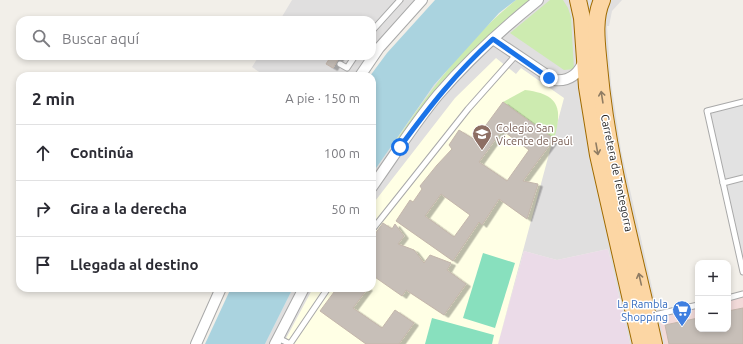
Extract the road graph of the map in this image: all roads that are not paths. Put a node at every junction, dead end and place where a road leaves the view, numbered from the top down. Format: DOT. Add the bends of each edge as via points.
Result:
graph roads {
  1 [pos="400,0"];
  2 [pos="422,0"];
  3 [pos="538,0"];
  4 [pos="578,0"];
  5 [pos="602,0"];
  6 [pos="376,27"];
  7 [pos="493,39"];
  8 [pos="376,52"];
  9 [pos="516,55"];
  10 [pos="584,58"];
  11 [pos="352,60"];
  12 [pos="371,60"];
  13 [pos="340,64"];
  14 [pos="363,72"];
  15 [pos="743,102"];
  16 [pos="743,178"];
  17 [pos="376,181"];
  18 [pos="723,183"];
  19 [pos="376,225"];
  20 [pos="743,272"];
  21 [pos="219,292"];
  22 [pos="302,292"];
  23 [pos="325,292"];
  24 [pos="743,294"];
  25 [pos="731,297"];
  26 [pos="695,306"];
  27 [pos="648,317"];
  28 [pos="276,341"];
  29 [pos="196,344"];
  30 [pos="641,344"];
  31 [pos="654,344"];
  1 -- 6 [label="lane"];
  2 -- 8 [label="street"];
  3 -- 7 [label="street"];
  4 -- 10 [label="main road, Carretera de Tentegorra" via="582,18"];
  27 -- 5 [label="main road, Carretera de Tentegorra, one-way" via="611,151 600,85 596,22"];
  7 -- 9 [label="street"];
  7 -- 17 [label="street" via="438,96"];
  9 -- 10 [label="street" via="549,78 559,81 575,75"];
  9 -- 19 [label="lane" via="468,108"];
  10 -- 30 [label="main road, Carretera de Tentegorra, one-way" via="598,155"];
  11 -- 13 [label="lane" via="347,68"];
  12 -- 14 [label="street"];
  15 -- 18 [label="lane" via="707,111"];
  16 -- 18 [label="lane"];
  18 -- 20 [label="lane"];
  21 -- 29 [label="street"];
  22 -- 28 [label="street"];
  23 -- 28 [label="lane" via="290,344"];
  24 -- 25 [label="lane"];
  26 -- 27 [label="lane"];
  27 -- 31 [label="main road, Carretera de Tentegorra"];
}
